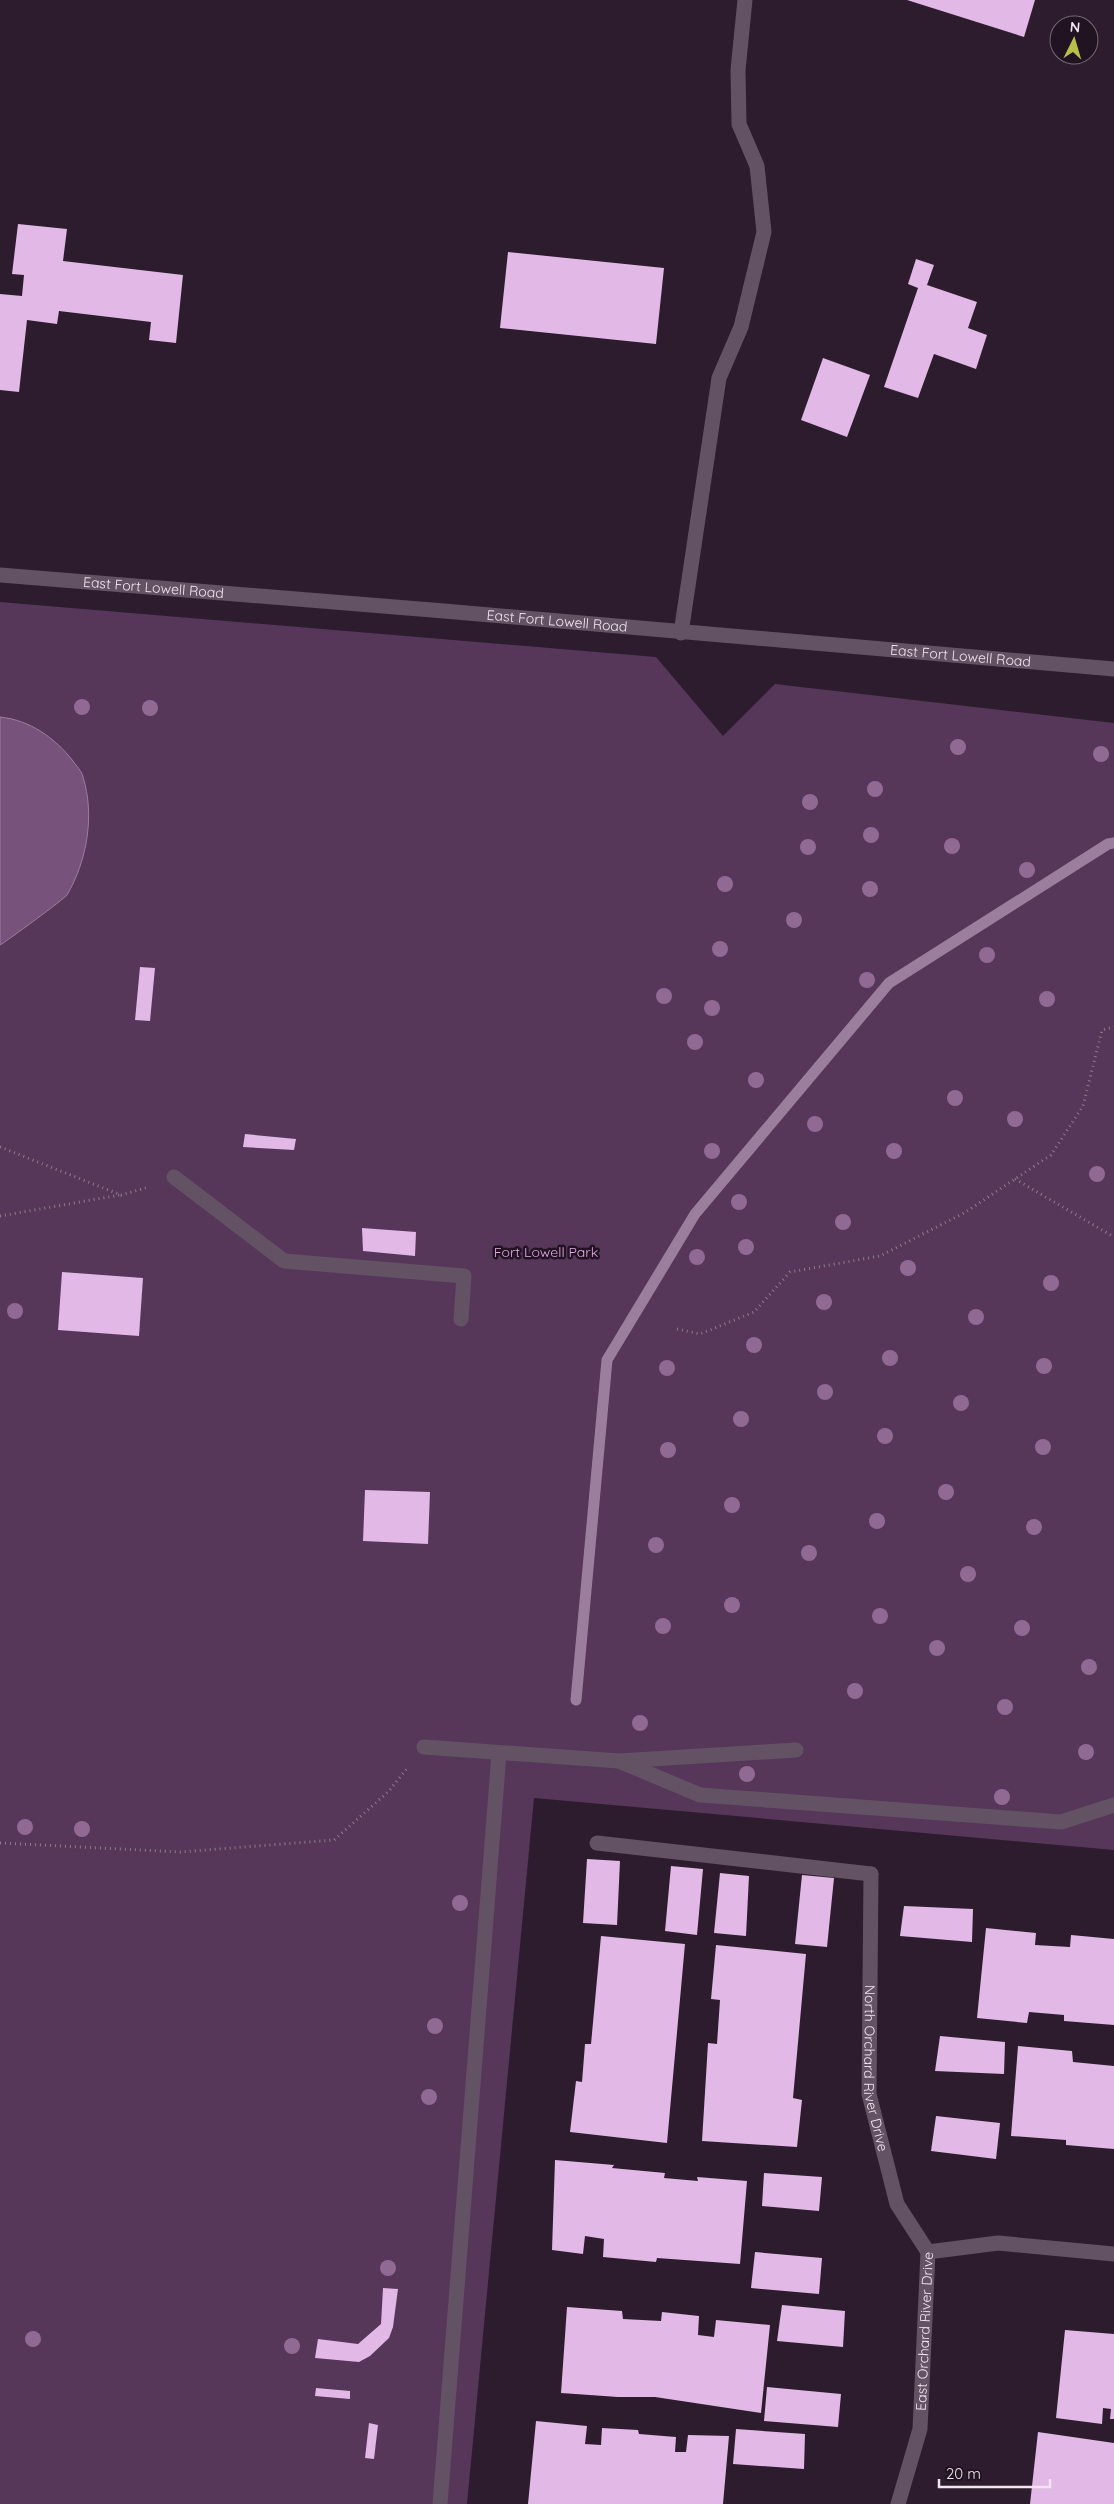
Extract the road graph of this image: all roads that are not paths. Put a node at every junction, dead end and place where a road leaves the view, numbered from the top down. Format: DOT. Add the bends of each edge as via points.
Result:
graph roads {
  1 [pos="745,0"];
  2 [pos="0,575"];
  3 [pos="682,633"];
  4 [pos="1114,670"];
  5 [pos="174,1177"];
  6 [pos="461,1319"];
  7 [pos="424,1747"];
  8 [pos="796,1750"];
  9 [pos="499,1754"];
  10 [pos="619,1761"];
  11 [pos="1114,1806"];
  12 [pos="597,1843"];
  13 [pos="928,2252"];
  14 [pos="1114,2254"];
  15 [pos="440,2504"];
  16 [pos="898,2504"];
  1 -- 3 [label="street" via="738,70 739,124 757,166 764,232 742,328 719,378"];
  2 -- 3 [label="street, East Fort Lowell Road"];
  3 -- 4 [label="street, East Fort Lowell Road"];
  5 -- 6 [label="street" via="284,1261 464,1276"];
  7 -- 9 [label="street"];
  8 -- 10 [label="street"];
  9 -- 10 [label="street"];
  9 -- 15 [label="street"];
  10 -- 11 [label="street" via="700,1795 1062,1822"];
  12 -- 13 [label="street, North Orchard River Drive" via="871,1874 869,2094 897,2204"];
  13 -- 14 [label="street, East Orchard River Drive" via="998,2243"];
  13 -- 16 [label="street, East Orchard River Drive" via="920,2429"];
}
